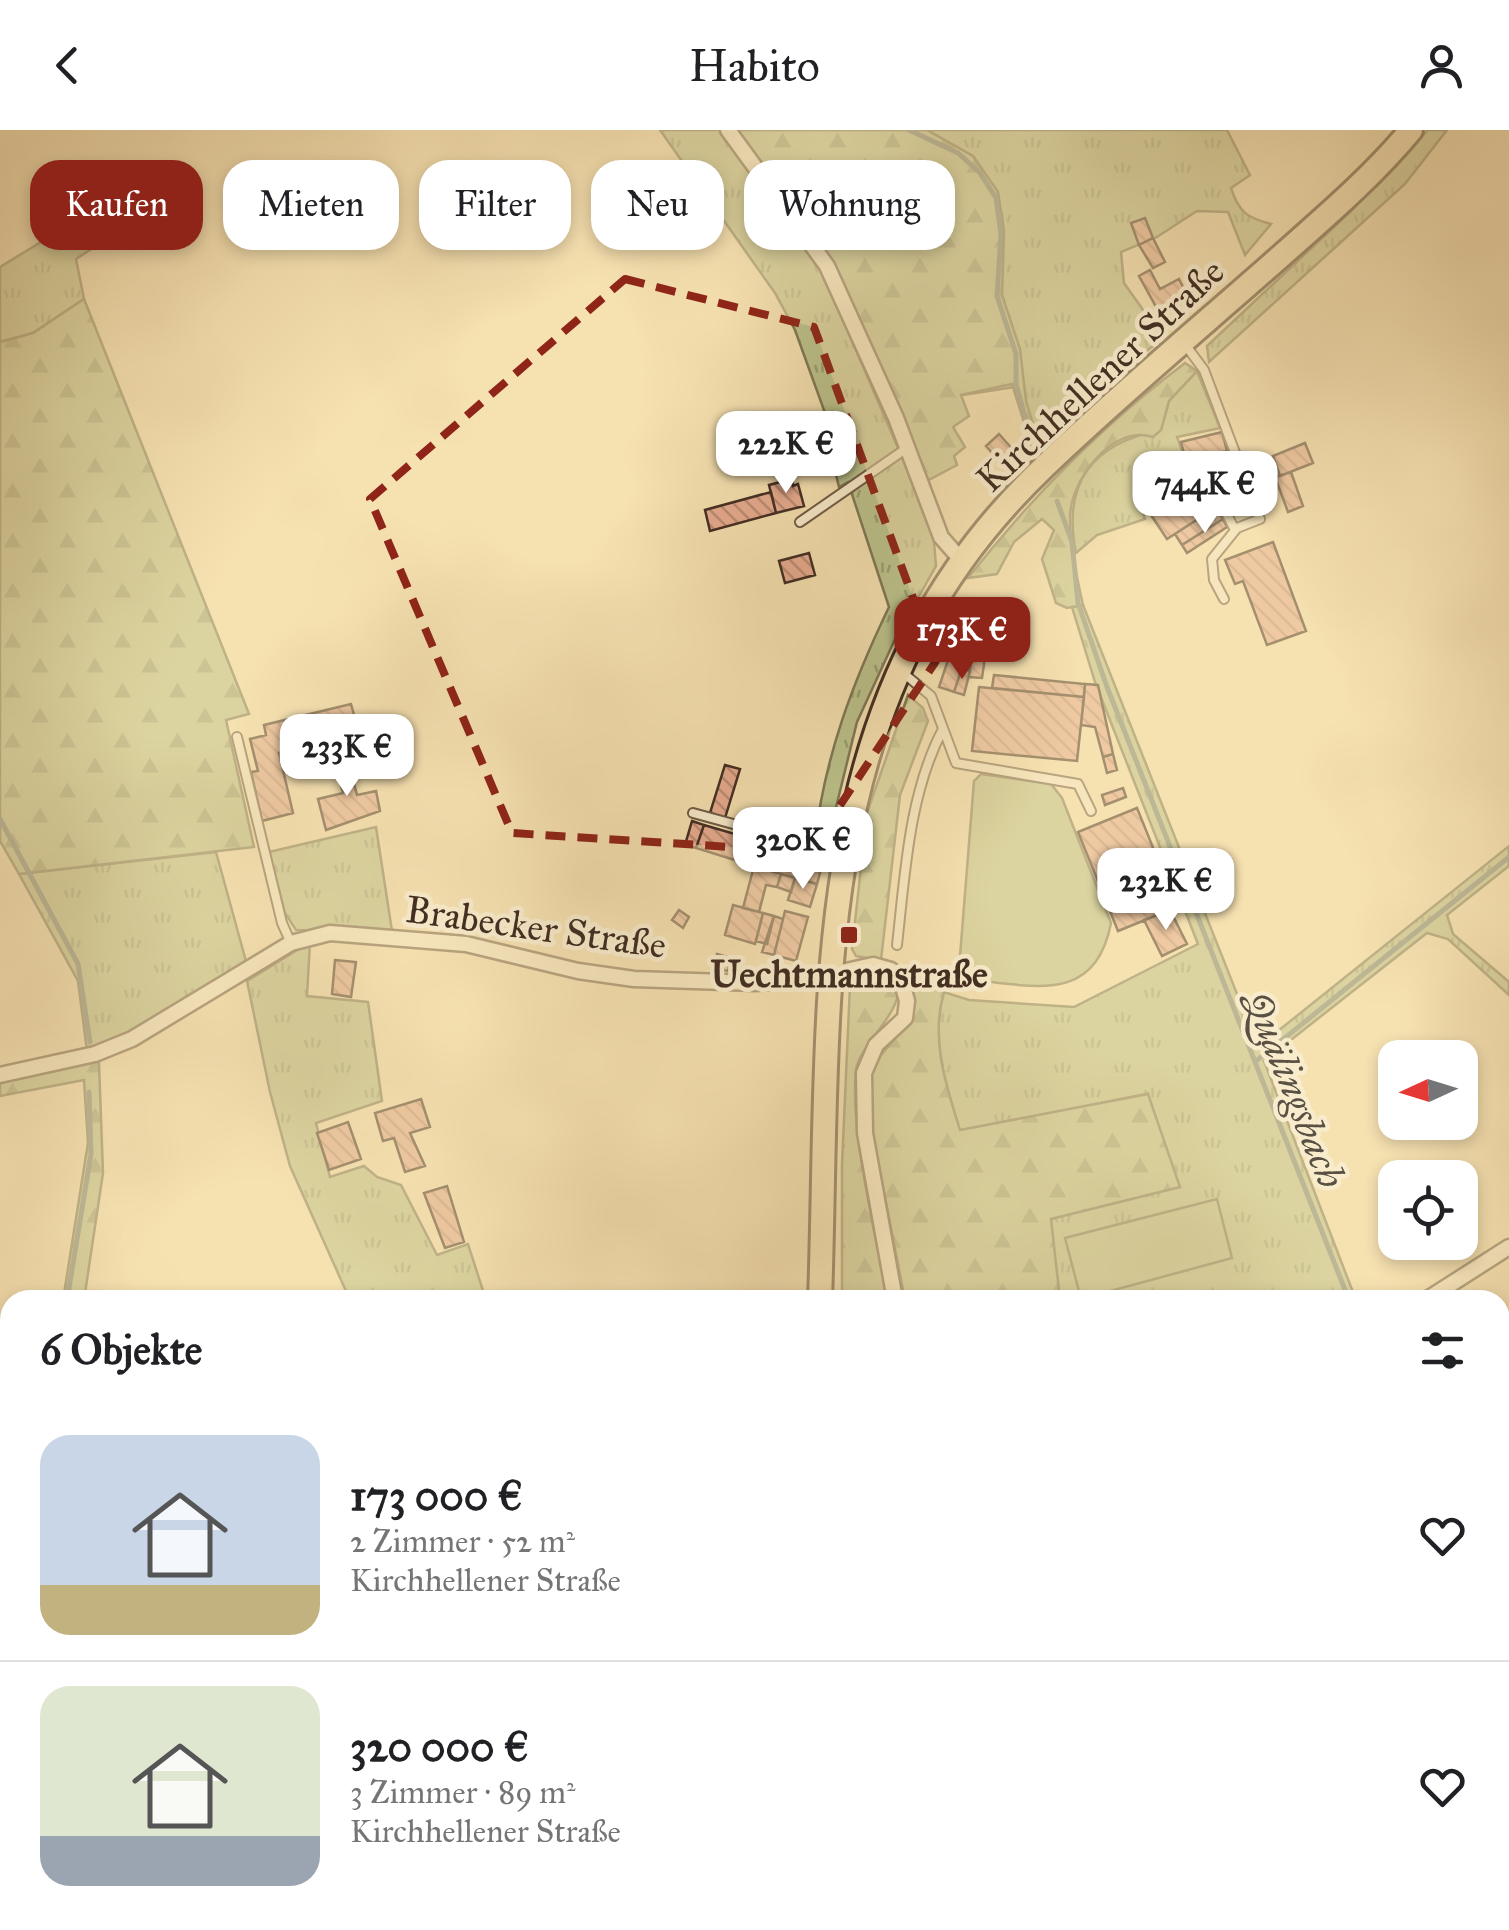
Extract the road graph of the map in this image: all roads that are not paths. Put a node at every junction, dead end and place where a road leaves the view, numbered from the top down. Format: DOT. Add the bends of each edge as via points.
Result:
graph roads {
  1 [pos="728,130"];
  2 [pos="1411,130"];
  3 [pos="1184,342"];
  4 [pos="907,448"];
  5 [pos="1242,473"];
  6 [pos="800,522"];
  7 [pos="1235,530"];
  8 [pos="962,561"];
  9 [pos="1224,599"];
  10 [pos="899,669"];
  11 [pos="943,729"];
  12 [pos="237,737"];
  13 [pos="1091,811"];
  14 [pos="694,813"];
  15 [pos="843,854"];
  16 [pos="291,943"];
  17 [pos="897,946"];
  18 [pos="832,972"];
  19 [pos="0,1074"];
  20 [pos="1509,1247"];
  21 [pos="820,1290"];
  22 [pos="893,1290"];
  23 [pos="1442,1290"];
  1 -- 4 [label="street" via="827,266"];
  2 -- 3 [label="main road, Kirchhellener Straße" via="1338,206"];
  3 -- 5 [label="lane" via="1203,368"];
  3 -- 8 [label="main road, Kirchhellener Straße" via="1044,467"];
  4 -- 6 [label="lane"];
  4 -- 8 [label="street" via="942,537"];
  5 -- 7 [label="lane" via="1260,519"];
  5 -- 7 [label="lane" via="1212,486"];
  7 -- 9 [label="lane" via="1212,559"];
  8 -- 10 [label="main road, Kirchhellener Straße"];
  10 -- 11 [label="lane" via="931,696"];
  10 -- 15 [label="main road, Kirchhellener Straße" via="864,755"];
  11 -- 13 [label="lane" via="956,763 1078,784"];
  11 -- 17 [label="lane" via="930,753 909,840"];
  12 -- 16 [label="lane"];
  14 -- 15 [label="lane"];
  15 -- 18 [label="main road, Kirchhellener Straße"];
  16 -- 18 [label="street, Brabecker Straße" via="330,933 466,944 634,979 755,983"];
  16 -- 19 [label="street, Brabecker Straße" via="132,1039"];
  18 -- 21 [label="main road, Kirchhellener Straße"];
  18 -- 22 [label="street, Brabecker Straße" via="855,965 891,970 907,1001 905,1018 876,1045 864,1073 865,1133"];
  20 -- 23 [label="street"];
}
